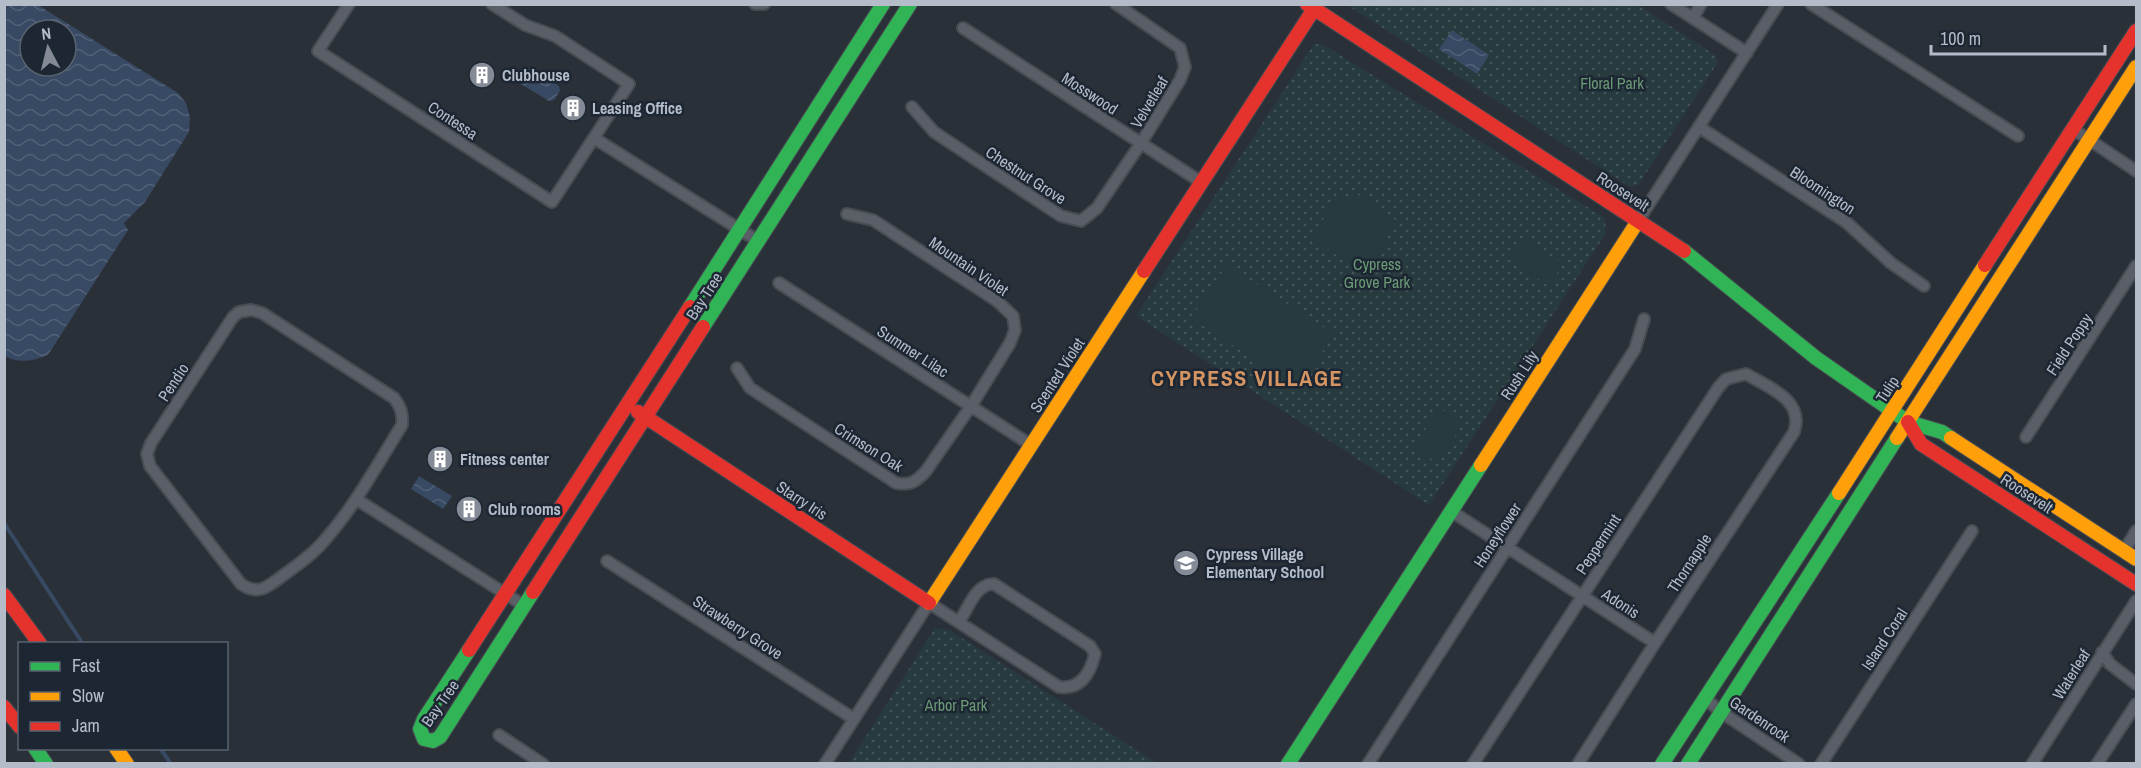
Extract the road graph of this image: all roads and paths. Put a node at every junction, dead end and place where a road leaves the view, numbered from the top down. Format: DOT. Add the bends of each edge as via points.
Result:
graph roads {
  1 [pos="349,4"];
  2 [pos="492,4"];
  3 [pos="755,4"];
  4 [pos="764,4"];
  5 [pos="883,4"];
  6 [pos="1116,4"];
  7 [pos="1671,4"];
  8 [pos="1701,4"];
  9 [pos="1778,4"];
  10 [pos="1811,4"];
  11 [pos="909,5"];
  12 [pos="1312,6"];
  13 [pos="1693,18"];
  14 [pos="963,28"];
  15 [pos="2136,31"];
  16 [pos="1747,53"];
  17 [pos="2136,67"];
  18 [pos="912,107"];
  19 [pos="1699,127"];
  20 [pos="2073,129"];
  21 [pos="2018,136"];
  22 [pos="594,138"];
  23 [pos="2089,140"];
  24 [pos="1141,144"];
  25 [pos="2136,171"];
  26 [pos="1201,182"];
  27 [pos="847,214"];
  28 [pos="1638,221"];
  29 [pos="739,229"];
  30 [pos="758,242"];
  31 [pos="2136,266"];
  32 [pos="779,283"];
  33 [pos="1924,286"];
  34 [pos="1644,319"];
  35 [pos="737,368"];
  36 [pos="1766,386"];
  37 [pos="627,405"];
  38 [pos="971,406"];
  39 [pos="1892,411"];
  40 [pos="646,417"];
  41 [pos="1908,422"];
  42 [pos="2026,437"];
  43 [pos="1031,445"];
  44 [pos="356,499"];
  45 [pos="1451,511"];
  46 [pos="1972,531"];
  47 [pos="2136,531"];
  48 [pos="1507,547"];
  49 [pos="2124,551"];
  50 [pos="2136,559"];
  51 [pos="607,561"];
  52 [pos="2136,584"];
  53 [pos="504,592"];
  54 [pos="4,595"];
  55 [pos="1582,596"];
  56 [pos="2136,601"];
  57 [pos="928,603"];
  58 [pos="524,605"];
  59 [pos="959,622"];
  60 [pos="39,642"];
  61 [pos="1655,643"];
  62 [pos="2102,652"];
  63 [pos="2136,684"];
  64 [pos="1705,698"];
  65 [pos="2136,704"];
  66 [pos="4,707"];
  67 [pos="1721,712"];
  68 [pos="854,719"];
  69 [pos="18,724"];
  70 [pos="499,735"];
  71 [pos="36,750"];
  72 [pos="117,750"];
  73 [pos="46,764"];
  74 [pos="127,764"];
  75 [pos="543,764"];
  76 [pos="825,764"];
  77 [pos="1288,764"];
  78 [pos="1368,764"];
  79 [pos="1473,764"];
  80 [pos="1578,764"];
  81 [pos="1662,764"];
  82 [pos="1688,764"];
  83 [pos="1799,764"];
  84 [pos="1821,764"];
  85 [pos="2032,764"];
  86 [pos="2097,764"];
  1 -- 22 [label="street, Contessa" via="318,51 552,202"];
  2 -- 22 [label="street, Contessa" via="525,25 555,36 629,84"];
  3 -- 4 [label="street"];
  5 -- 29 [label="main road, Bay Tree"];
  6 -- 24 [label="street, Velvetleaf" via="1180,48 1185,61 1180,80"];
  7 -- 13 [label="street"];
  8 -- 13 [label="street"];
  9 -- 16 [label="street, Rush Lily"];
  10 -- 21 [label="street"];
  11 -- 30 [label="main road, Bay Tree"];
  12 -- 26 [label="main road, Scented Violet"];
  12 -- 28 [label="main road, Roosevelt"];
  13 -- 16 [label="street"];
  14 -- 24 [label="street, Mosswood"];
  15 -- 20 [label="main road, Tulip"];
  16 -- 19 [label="street, Rush Lily"];
  17 -- 23 [label="main road"];
  18 -- 24 [label="street, Chestnut Grove" via="934,132 1061,216 1073,220 1081,221 1097,208"];
  19 -- 28 [label="street, Rush Lily"];
  19 -- 33 [label="street, Bloomington" via="1846,222 1891,263"];
  20 -- 23 [label="street"];
  20 -- 39 [label="main road, Tulip"];
  22 -- 29 [label="street"];
  23 -- 25 [label="street"];
  23 -- 41 [label="main road"];
  24 -- 26 [label="street, Mosswood"];
  26 -- 43 [label="main road, Scented Violet"];
  27 -- 38 [label="street, Mountain Violet" via="873,220 998,301 1013,316 1015,330 1010,343"];
  28 -- 39 [label="main road, Roosevelt" via="1696,259 1816,358"];
  28 -- 45 [label="main road, Rush Lily"];
  29 -- 30 [label="street"];
  29 -- 37 [label="main road, Bay Tree"];
  30 -- 40 [label="main road, Bay Tree"];
  31 -- 42 [label="street, Field Poppy"];
  32 -- 38 [label="street, Summer Lilac"];
  34 -- 48 [label="street, Honeyflower" via="1635,349"];
  35 -- 38 [label="street, Crimson Oak" via="750,388 896,483 905,485 919,480"];
  36 -- 55 [label="street, Peppermint" via="1746,374 1726,379 1718,388"];
  36 -- 61 [label="street, Thornapple" via="1792,405 1797,414 1794,432"];
  37 -- 40 [label="main road, Starry Iris"];
  37 -- 53 [label="main road, Bay Tree"];
  38 -- 43 [label="street, Summer Lilac"];
  39 -- 41 [label="main road, Roosevelt"];
  39 -- 64 [label="main road, Tulip"];
  40 -- 57 [label="main road, Starry Iris"];
  40 -- 58 [label="main road, Bay Tree"];
  41 -- 49 [label="main road, Roosevelt" via="1941,432"];
  41 -- 52 [label="main road, Roosevelt" via="1921,444"];
  41 -- 67 [label="main road"];
  43 -- 57 [label="main road, Scented Violet"];
  44 -- 44 [label="street, Pendio" via="402,425 400,406 262,313 239,312 151,443 147,454 150,466 249,590 267,587 305,559 323,543"];
  44 -- 53 [label="street"];
  45 -- 48 [label="street, Adonis"];
  45 -- 77 [label="main road, Rush Lily"];
  46 -- 84 [label="street, Island Coral"];
  47 -- 49 [label="street"];
  48 -- 55 [label="street, Adonis"];
  48 -- 78 [label="street, Honeyflower"];
  49 -- 50 [label="main road, Roosevelt"];
  51 -- 68 [label="street, Strawberry Grove"];
  53 -- 58 [label="street"];
  53 -- 58 [label="main road, Bay Tree" via="424,719 420,729 424,739 433,741 440,737"];
  54 -- 60 [label="main road"];
  55 -- 61 [label="street, Adonis"];
  55 -- 79 [label="street, Peppermint"];
  56 -- 62 [label="street, Waterleaf"];
  57 -- 59 [label="street, Starry Iris"];
  57 -- 68 [label="street, Scented Violet"];
  59 -- 59 [label="street, Starry Iris" via="1059,687 1070,689 1078,685 1093,663 1095,654 1090,646 994,584 980,587"];
  61 -- 80 [label="street, Thornapple"];
  62 -- 63 [label="street"];
  62 -- 85 [label="street, Waterleaf"];
  64 -- 67 [label="street, Gardenrock"];
  64 -- 81 [label="main road, Tulip"];
  65 -- 86 [label="street"];
  66 -- 69 [label="main road"];
  67 -- 82 [label="main road"];
  67 -- 83 [label="street, Gardenrock"];
  68 -- 76 [label="street, Scented Violet"];
  70 -- 75 [label="street"];
  71 -- 73 [label="main road"];
  72 -- 74 [label="main road"];
}
